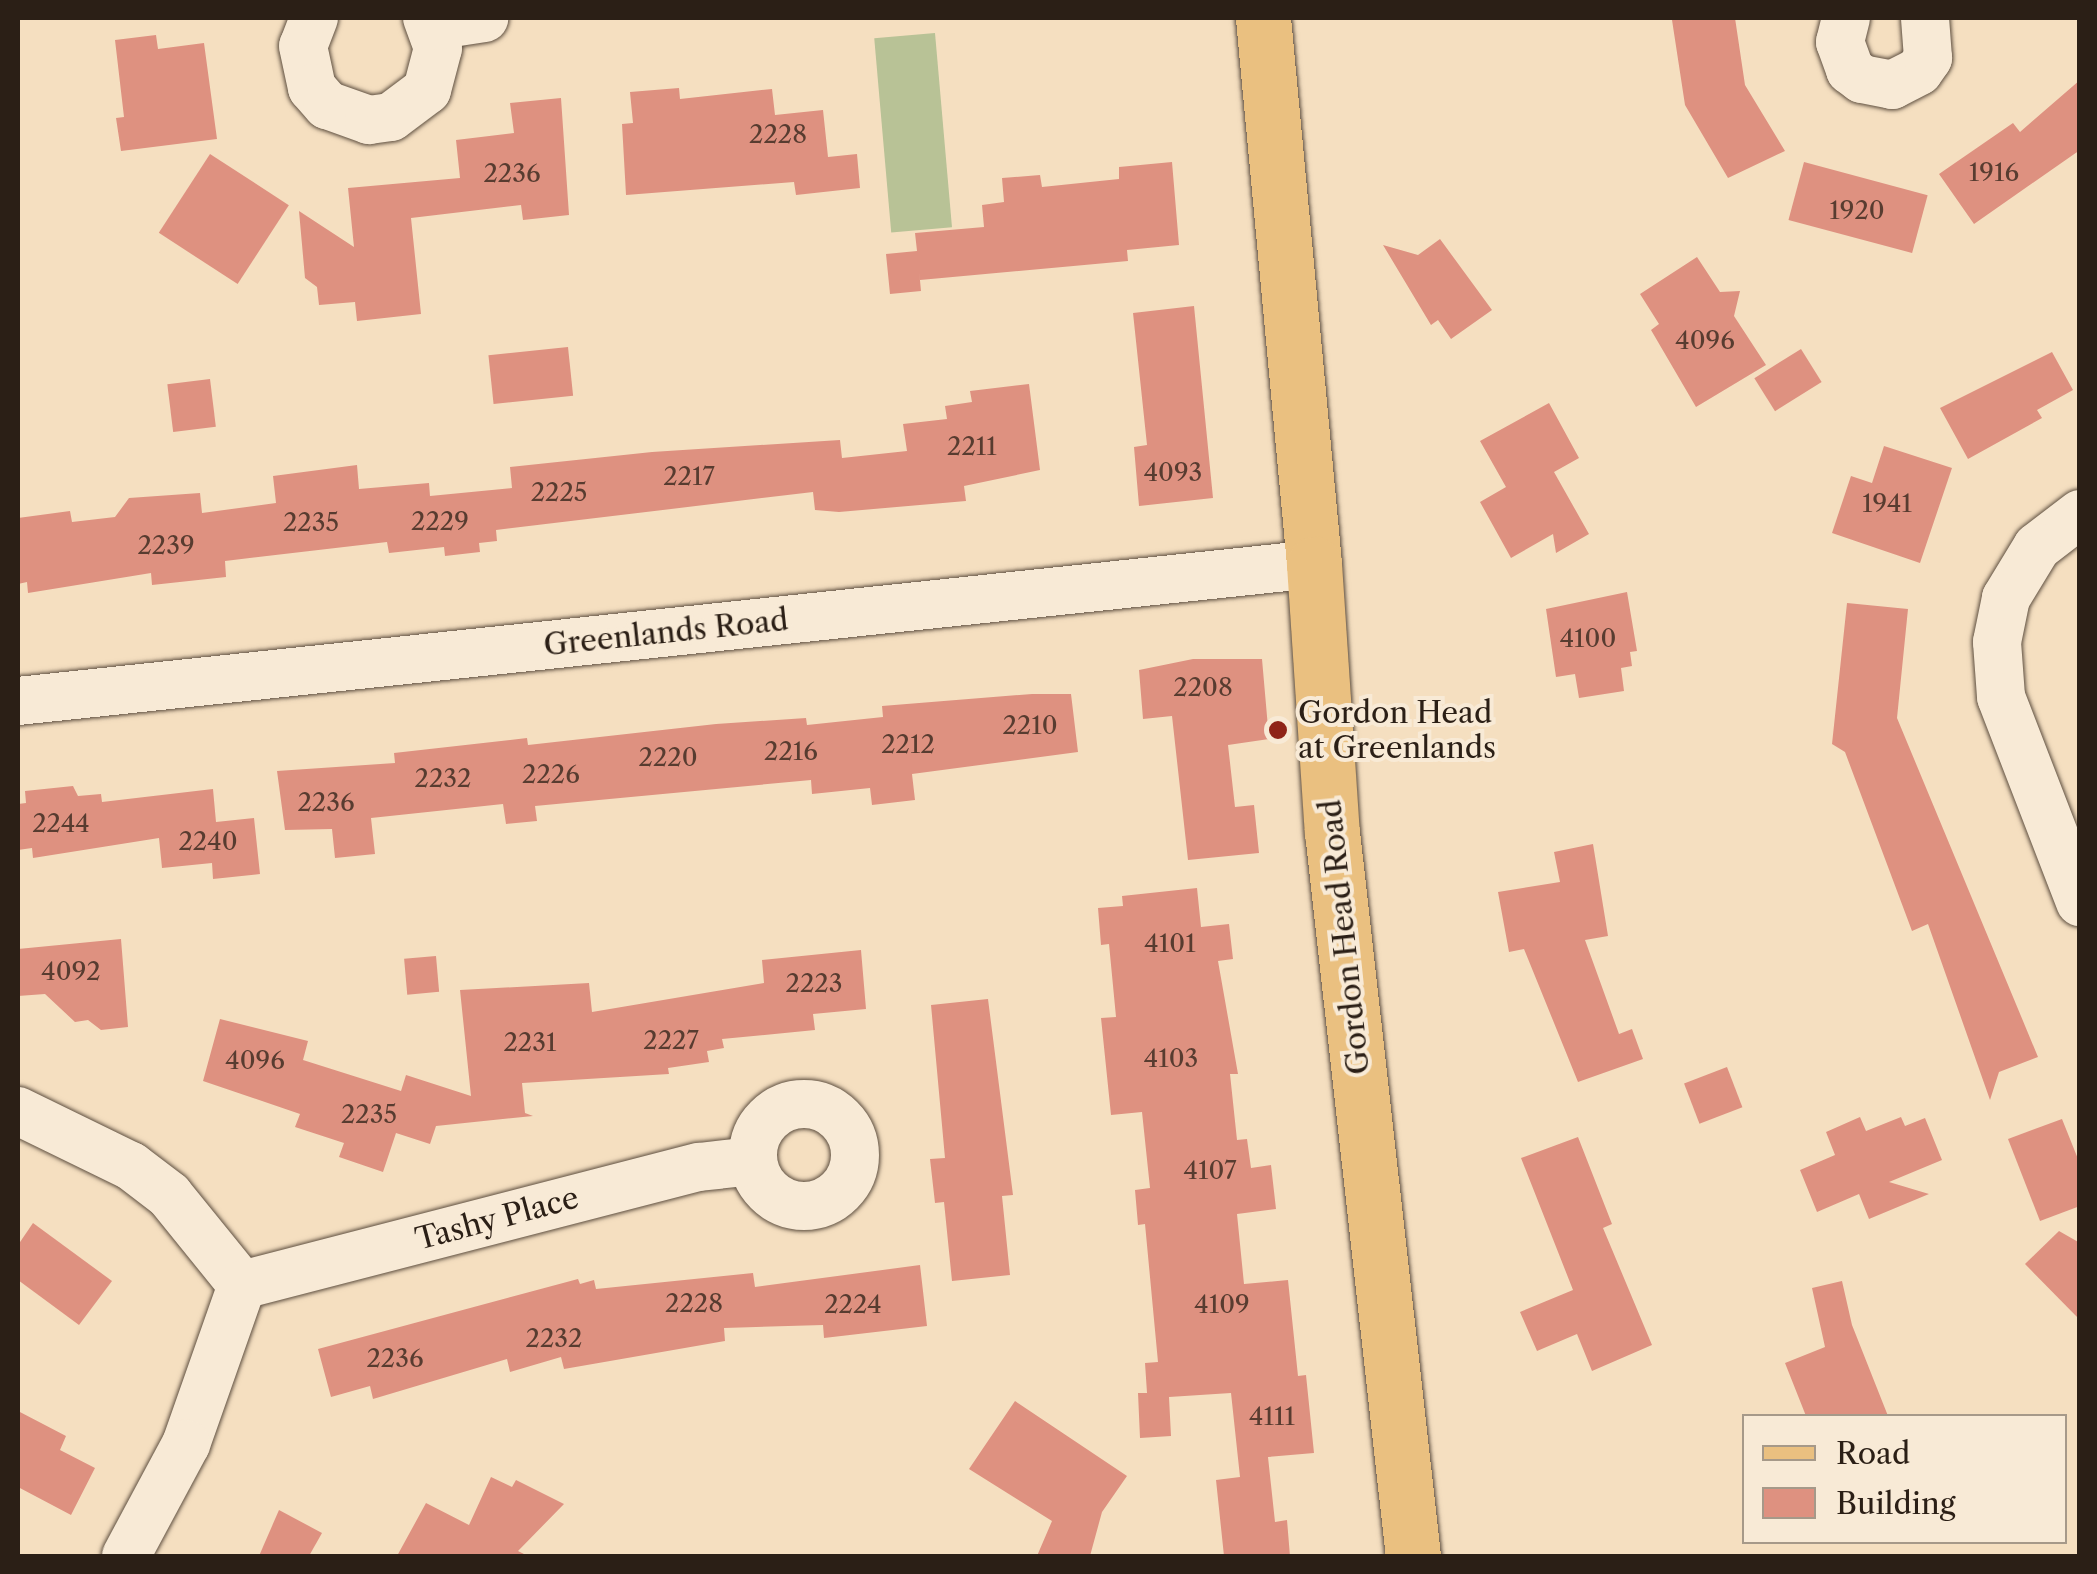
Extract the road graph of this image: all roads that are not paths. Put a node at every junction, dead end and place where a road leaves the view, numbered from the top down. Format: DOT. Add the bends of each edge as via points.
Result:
graph roads {
  1 [pos="314,18"];
  2 [pos="484,18"];
  3 [pos="1263,18"];
  4 [pos="1846,18"];
  5 [pos="1926,18"];
  6 [pos="430,22"];
  7 [pos="2080,514"];
  8 [pos="1314,564"];
  9 [pos="18,701"];
  10 [pos="2080,902"];
  11 [pos="18,1111"];
  12 [pos="753,1161"];
  13 [pos="242,1286"];
  14 [pos="126,1556"];
  15 [pos="1413,1556"];
  1 -- 6 [label="street" via="303,46 312,88 337,111 368,120 391,117 426,90 437,59"];
  2 -- 6 [label="street"];
  3 -- 8 [label="main road, Gordon Head Road"];
  4 -- 5 [label="street" via="1840,42 1850,70 1862,80 1892,85 1928,58"];
  7 -- 10 [label="street" via="2037,547 2006,598 1997,642 2001,697"];
  8 -- 9 [label="street, Greenlands Road"];
  8 -- 15 [label="main road, Gordon Head Road" via="1332,832"];
  11 -- 13 [label="street" via="131,1166 169,1195"];
  12 -- 13 [label="street, Tashy Place" via="699,1167"];
  13 -- 14 [label="street" via="186,1444"];
}
